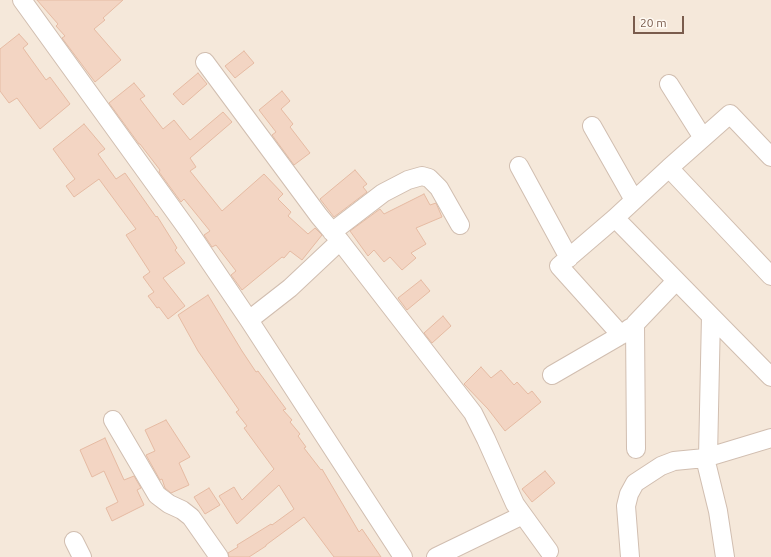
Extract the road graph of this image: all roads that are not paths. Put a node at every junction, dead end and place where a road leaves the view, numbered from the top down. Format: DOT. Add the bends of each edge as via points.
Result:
graph roads {
  1 [pos="22,0"];
  2 [pos="205,62"];
  3 [pos="669,84"];
  4 [pos="592,126"];
  5 [pos="704,138"];
  6 [pos="771,157"];
  7 [pos="519,166"];
  8 [pos="669,168"];
  9 [pos="634,200"];
  10 [pos="615,218"];
  11 [pos="460,225"];
  12 [pos="336,237"];
  13 [pos="569,258"];
  14 [pos="771,276"];
  15 [pos="676,281"];
  16 [pos="711,316"];
  17 [pos="249,320"];
  18 [pos="635,324"];
  19 [pos="621,335"];
  20 [pos="552,375"];
  21 [pos="771,377"];
  22 [pos="113,420"];
  23 [pos="771,438"];
  24 [pos="636,449"];
  25 [pos="707,457"];
  26 [pos="523,515"];
  27 [pos="74,541"];
  28 [pos="549,551"];
  29 [pos="82,557"];
  30 [pos="219,557"];
  31 [pos="403,557"];
  32 [pos="436,557"];
  33 [pos="630,557"];
  34 [pos="725,557"];
  1 -- 17 [label="street" via="188,230"];
  2 -- 12 [label="street"];
  3 -- 5 [label="street"];
  4 -- 9 [label="street"];
  5 -- 6 [label="street" via="730,114"];
  5 -- 8 [label="street"];
  7 -- 13 [label="street"];
  8 -- 9 [label="street"];
  8 -- 14 [label="street"];
  9 -- 10 [label="street"];
  10 -- 13 [label="street"];
  10 -- 15 [label="street"];
  11 -- 12 [label="street" via="438,188 430,178 422,176 383,193"];
  12 -- 17 [label="street" via="290,288"];
  12 -- 26 [label="street" via="473,413 515,504"];
  13 -- 19 [label="street" via="559,266"];
  15 -- 16 [label="street"];
  15 -- 18 [label="street"];
  16 -- 21 [label="street"];
  16 -- 25 [label="street"];
  17 -- 31 [label="street"];
  18 -- 19 [label="street"];
  18 -- 24 [label="street"];
  19 -- 20 [label="street"];
  22 -- 30 [label="street" via="157,495 192,517"];
  23 -- 25 [label="street"];
  25 -- 33 [label="street" via="674,461 660,466 635,483 626,506"];
  25 -- 34 [label="street"];
  26 -- 28 [label="street"];
  26 -- 32 [label="street"];
  27 -- 29 [label="street"];
}
